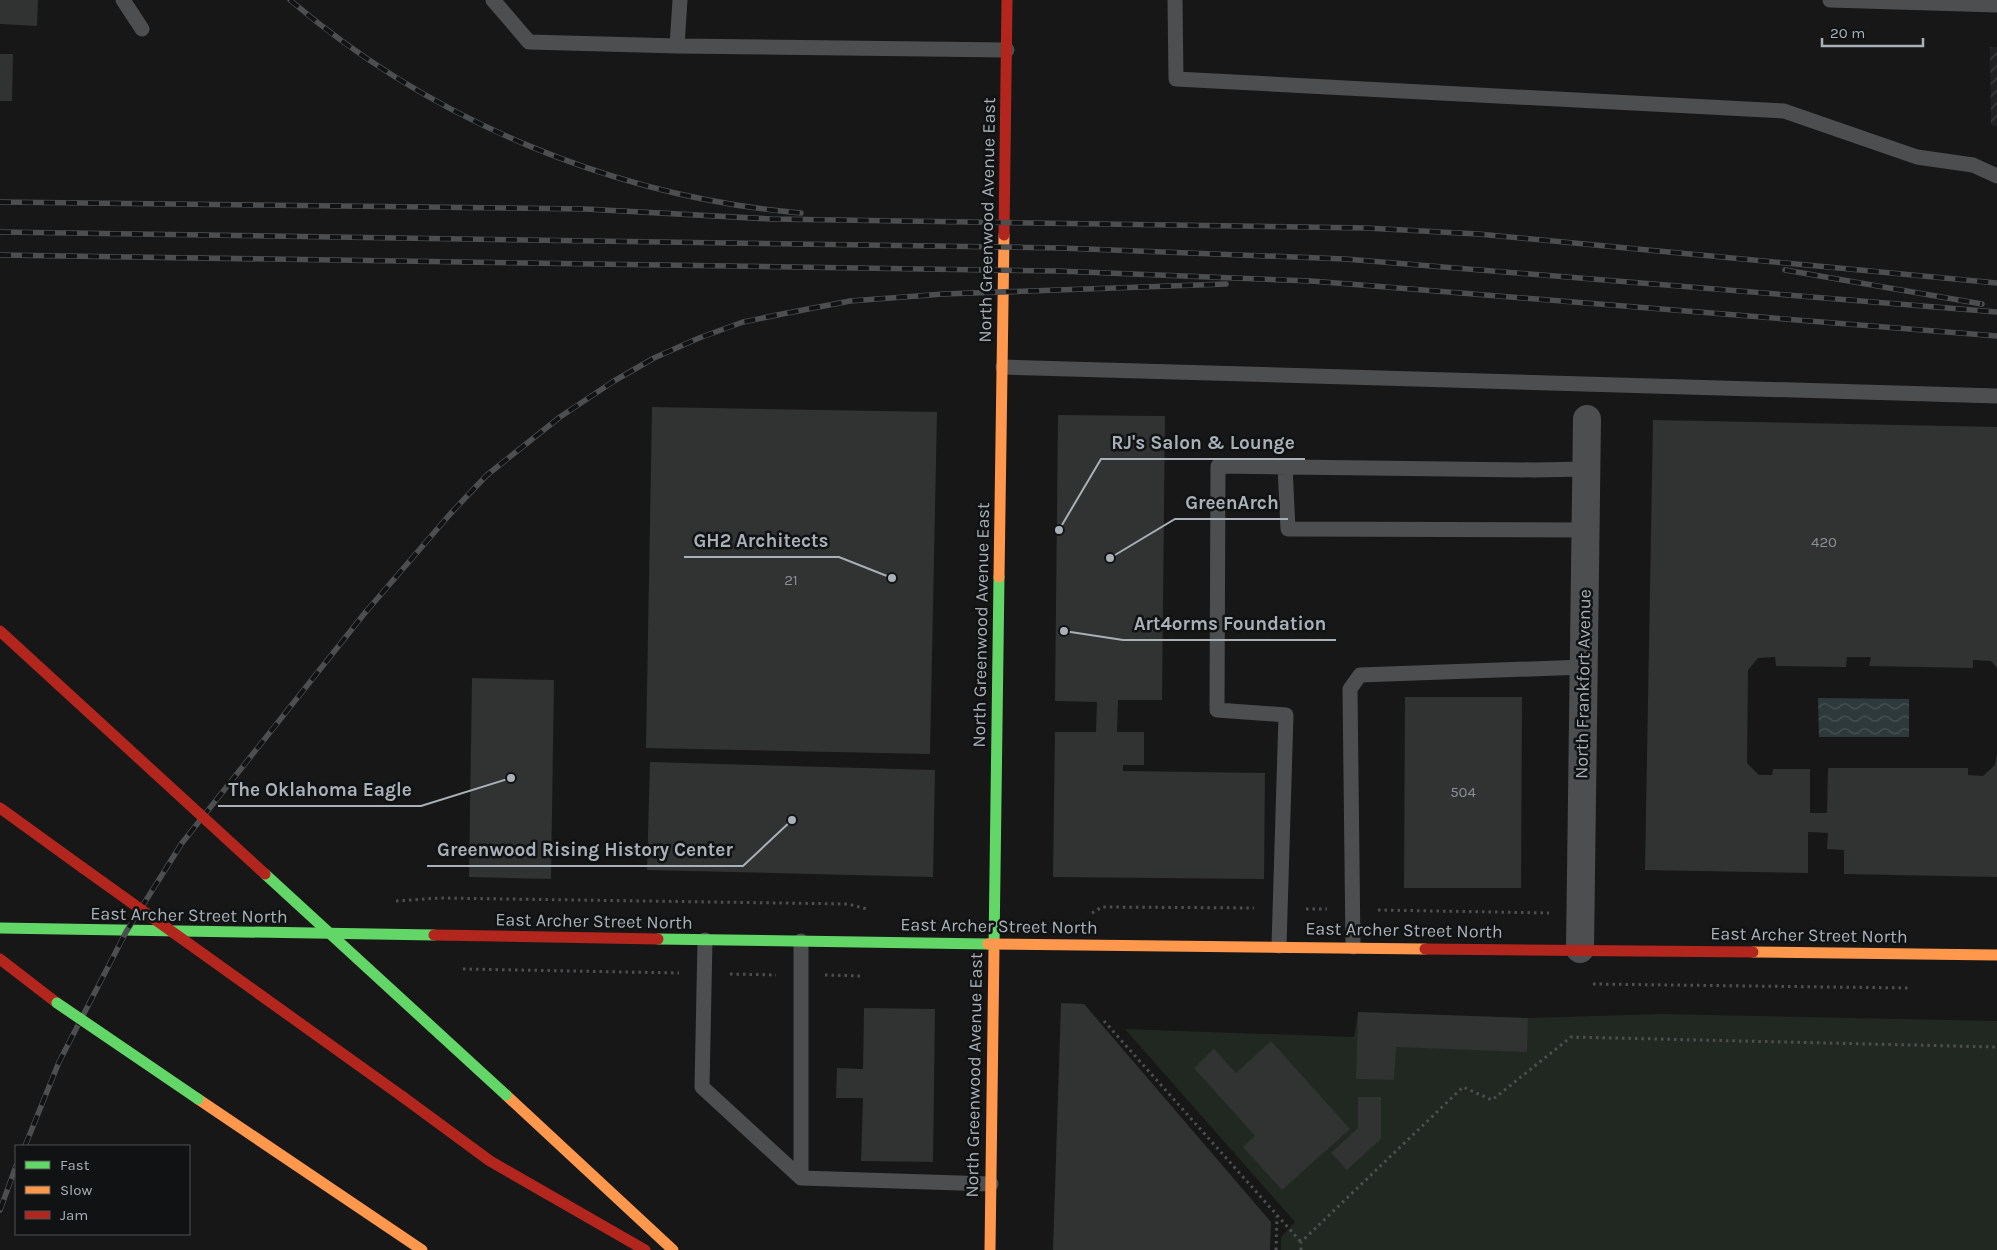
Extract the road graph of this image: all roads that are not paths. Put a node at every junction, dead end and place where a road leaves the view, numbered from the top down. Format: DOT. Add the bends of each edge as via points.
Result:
graph roads {
  1 [pos="123,0"];
  2 [pos="492,0"];
  3 [pos="680,0"];
  4 [pos="1008,0"];
  5 [pos="1175,0"];
  6 [pos="1830,0"];
  7 [pos="1997,5"];
  8 [pos="142,29"];
  9 [pos="678,46"];
  10 [pos="1007,50"];
  11 [pos="1997,176"];
  12 [pos="1002,367"];
  13 [pos="1997,396"];
  14 [pos="1587,419"];
  15 [pos="1285,466"];
  16 [pos="1586,469"];
  17 [pos="1586,530"];
  18 [pos="0,631"];
  19 [pos="1584,667"];
  20 [pos="0,808"];
  21 [pos="0,928"];
  22 [pos="705,940"];
  23 [pos="802,941"];
  24 [pos="993,944"];
  25 [pos="1279,946"];
  26 [pos="1353,947"];
  27 [pos="1580,949"];
  28 [pos="1997,955"];
  29 [pos="0,959"];
  30 [pos="0,974"];
  31 [pos="57,1003"];
  32 [pos="801,1178"];
  33 [pos="991,1184"];
  34 [pos="422,1250"];
  35 [pos="646,1250"];
  36 [pos="673,1250"];
  37 [pos="990,1250"];
  1 -- 8 [label="lane"];
  2 -- 9 [label="lane" via="529,42"];
  3 -- 9 [label="lane"];
  4 -- 10 [label="main road, North Greenwood Avenue East"];
  5 -- 11 [label="lane" via="1176,79 1784,111 1917,157 1974,165"];
  6 -- 7 [label="lane"];
  9 -- 10 [label="lane"];
  10 -- 12 [label="main road, North Greenwood Avenue East"];
  12 -- 13 [label="lane"];
  12 -- 24 [label="main road, North Greenwood Avenue East"];
  14 -- 16 [label="street, North Frankfort Avenue"];
  15 -- 16 [label="lane"];
  15 -- 17 [label="lane" via="1288,530"];
  15 -- 25 [label="lane" via="1218,466 1217,710 1286,715"];
  16 -- 17 [label="street, North Frankfort Avenue"];
  17 -- 19 [label="street, North Frankfort Avenue"];
  18 -- 36 [label="main road, bridge"];
  19 -- 26 [label="lane" via="1360,675 1350,689"];
  19 -- 27 [label="street, North Frankfort Avenue"];
  20 -- 35 [label="main road, bridge" via="490,1160"];
  21 -- 22 [label="main road, East Archer Street North"];
  22 -- 23 [label="main road, East Archer Street North"];
  22 -- 32 [label="lane" via="702,1087"];
  23 -- 24 [label="main road, East Archer Street North"];
  23 -- 32 [label="lane"];
  24 -- 25 [label="main road, East Archer Street North"];
  24 -- 33 [label="main road, North Greenwood Avenue East"];
  25 -- 26 [label="main road, East Archer Street North"];
  26 -- 27 [label="main road, East Archer Street North"];
  27 -- 28 [label="main road, East Archer Street North"];
  29 -- 31 [label="main road"];
  30 -- 31 [label="main road"];
  31 -- 34 [label="main road, bridge"];
  32 -- 33 [label="lane"];
  33 -- 37 [label="main road, North Greenwood Avenue East"];
}
